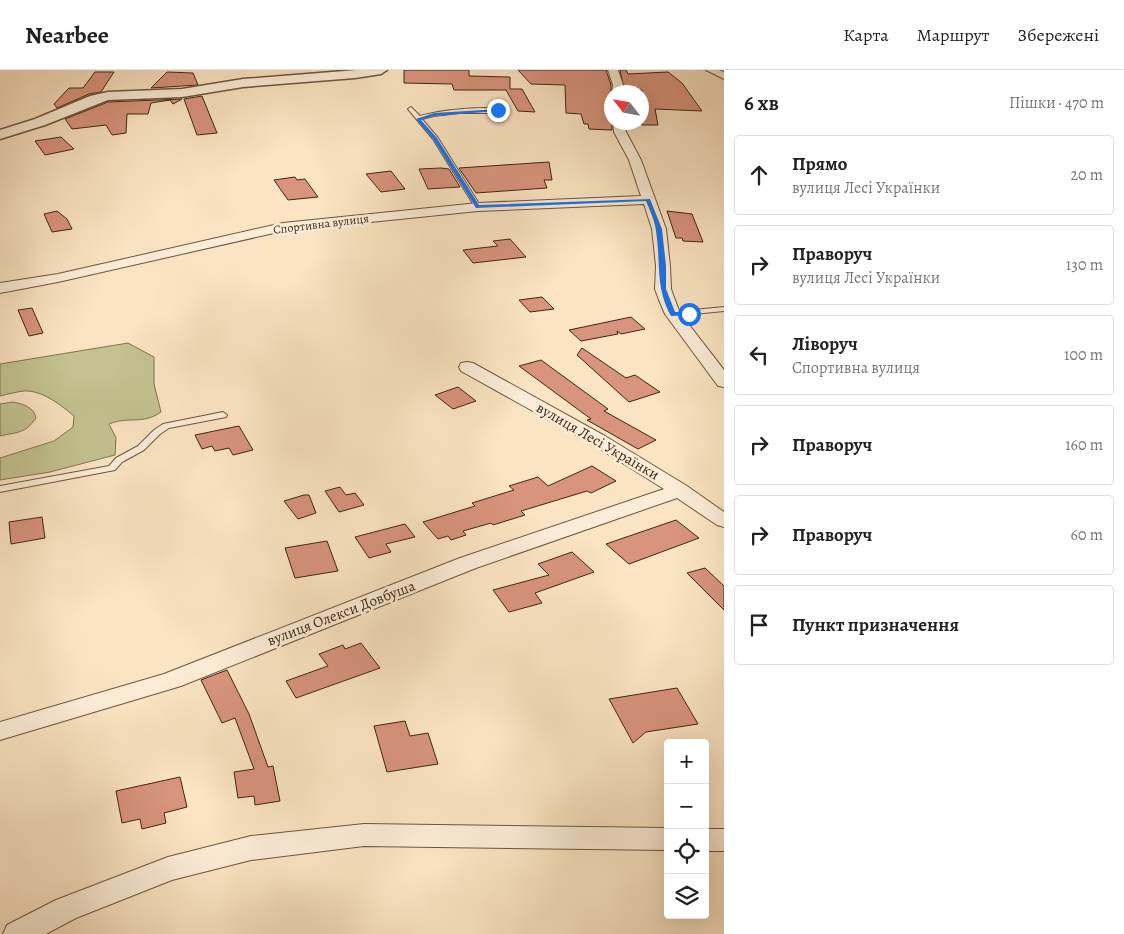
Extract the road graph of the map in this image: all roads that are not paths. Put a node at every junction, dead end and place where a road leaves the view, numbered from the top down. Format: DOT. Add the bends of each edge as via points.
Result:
graph roads {
  1 [pos="381,70"];
  2 [pos="613,70"];
  3 [pos="711,70"];
  4 [pos="724,76"];
  5 [pos="618,85"];
  6 [pos="411,109"];
  7 [pos="502,110"];
  8 [pos="418,119"];
  9 [pos="620,130"];
  10 [pos="0,135"];
  11 [pos="648,200"];
  12 [pos="478,207"];
  13 [pos="0,288"];
  14 [pos="724,309"];
  15 [pos="673,314"];
  16 [pos="467,367"];
  17 [pos="724,382"];
  18 [pos="223,415"];
  19 [pos="0,489"];
  20 [pos="680,490"];
  21 [pos="724,521"];
  22 [pos="0,731"];
  23 [pos="664,839"];
  24 [pos="709,840"];
  25 [pos="724,840"];
  26 [pos="18,934"];
  1 -- 10 [label="street" via="182,93 108,96"];
  2 -- 5 [label="street"];
  3 -- 4 [label="street"];
  6 -- 8 [label="lane"];
  7 -- 8 [label="lane" via="443,113"];
  8 -- 12 [label="lane" via="435,138"];
  9 -- 11 [label="street" via="635,160"];
  11 -- 12 [label="street, Спортивна вулиця"];
  11 -- 15 [label="street" via="659,229 663,289"];
  12 -- 13 [label="street, Спортивна вулиця" via="283,228"];
  14 -- 15 [label="lane"];
  15 -- 17 [label="street"];
  16 -- 20 [label="street, вулиця Лесі Українки" via="572,424"];
  18 -- 19 [label="lane" via="166,426 141,448 118,460 112,468"];
  20 -- 21 [label="street, вулиця Лесі Українки"];
  20 -- 22 [label="street, вулиця Олекси Довбуша" via="468,563 172,680"];
  23 -- 26 [label="street" via="364,834 251,848 168,869 66,909"];
  24 -- 25 [label="street"];
}
